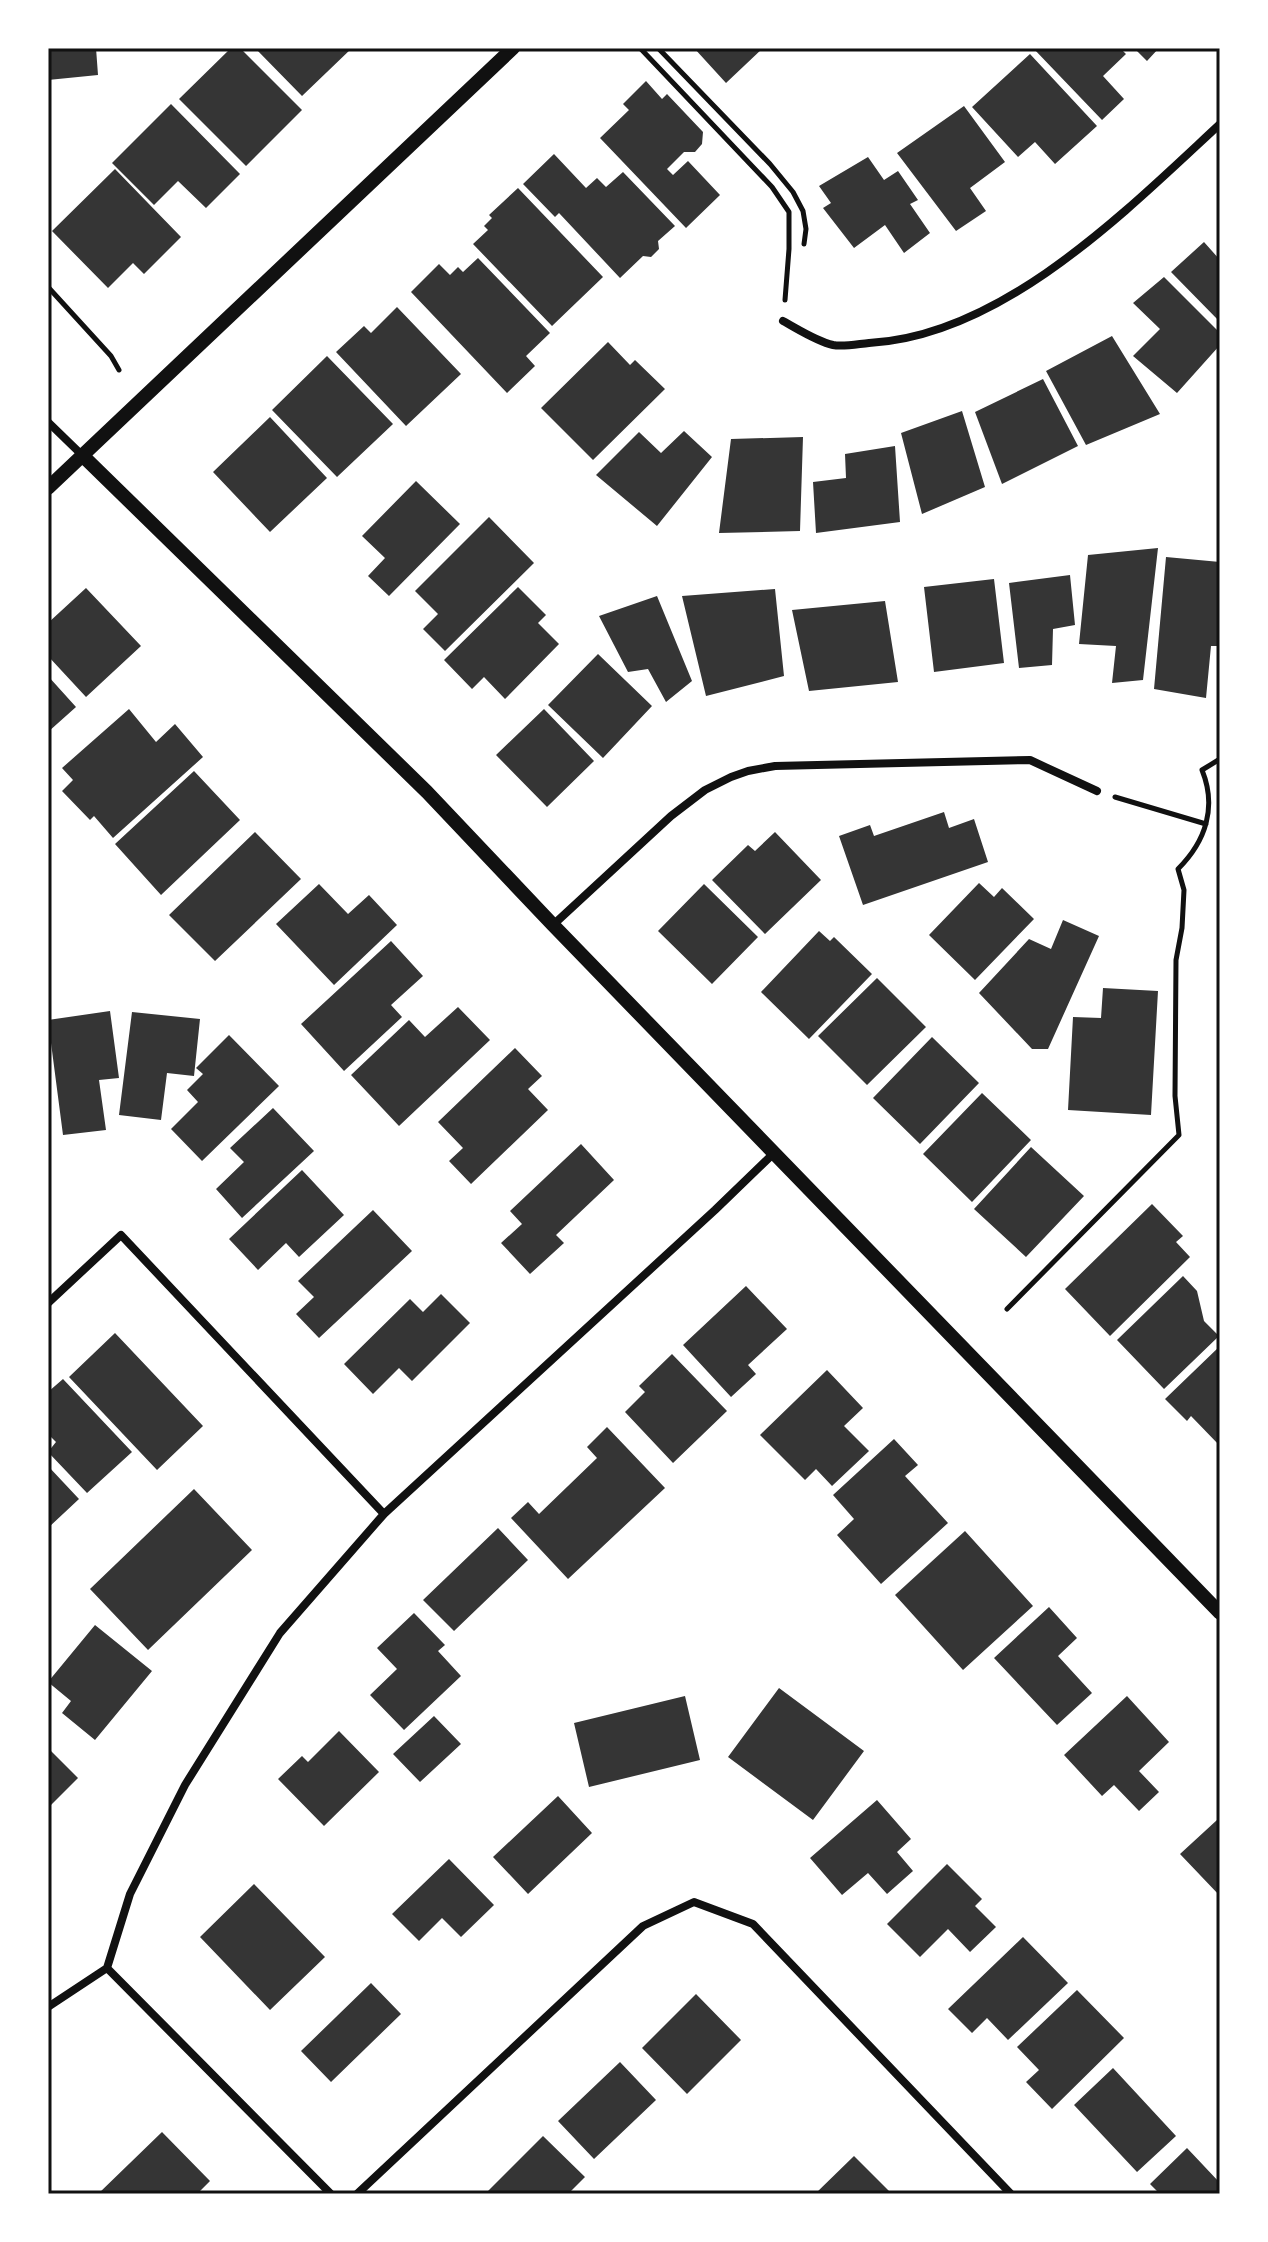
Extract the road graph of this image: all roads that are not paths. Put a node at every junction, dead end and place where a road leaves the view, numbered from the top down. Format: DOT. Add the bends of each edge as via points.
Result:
graph roads {
  1 [pos="513,48"];
  2 [pos="1220,124"];
  3 [pos="783,321"];
  4 [pos="48,422"];
  5 [pos="83,456"];
  6 [pos="48,488"];
  7 [pos="1097,791"];
  8 [pos="553,925"];
  9 [pos="774,1153"];
  10 [pos="48,1303"];
  11 [pos="384,1514"];
  12 [pos="1220,1613"];
  13 [pos="107,1968"];
  14 [pos="48,2007"];
  15 [pos="331,2194"];
  16 [pos="357,2194"];
  17 [pos="1011,2194"];
  1 -- 5 [label="street"];
  2 -- 3 [label="street" via="1105,230 1030,282 961,320 883,343 834,345"];
  4 -- 5 [label="street"];
  5 -- 6 [label="street"];
  5 -- 8 [label="street" via="427,792"];
  7 -- 8 [label="street" via="1030,760 748,771 705,790 671,816"];
  8 -- 9 [label="street"];
  9 -- 11 [label="street"];
  9 -- 12 [label="street"];
  10 -- 11 [label="street" via="121,1235"];
  11 -- 13 [label="street" via="280,1633 185,1785 130,1894"];
  13 -- 14 [label="street"];
  13 -- 15 [label="street"];
  16 -- 17 [label="street" via="643,1926 694,1902 753,1924"];
}
